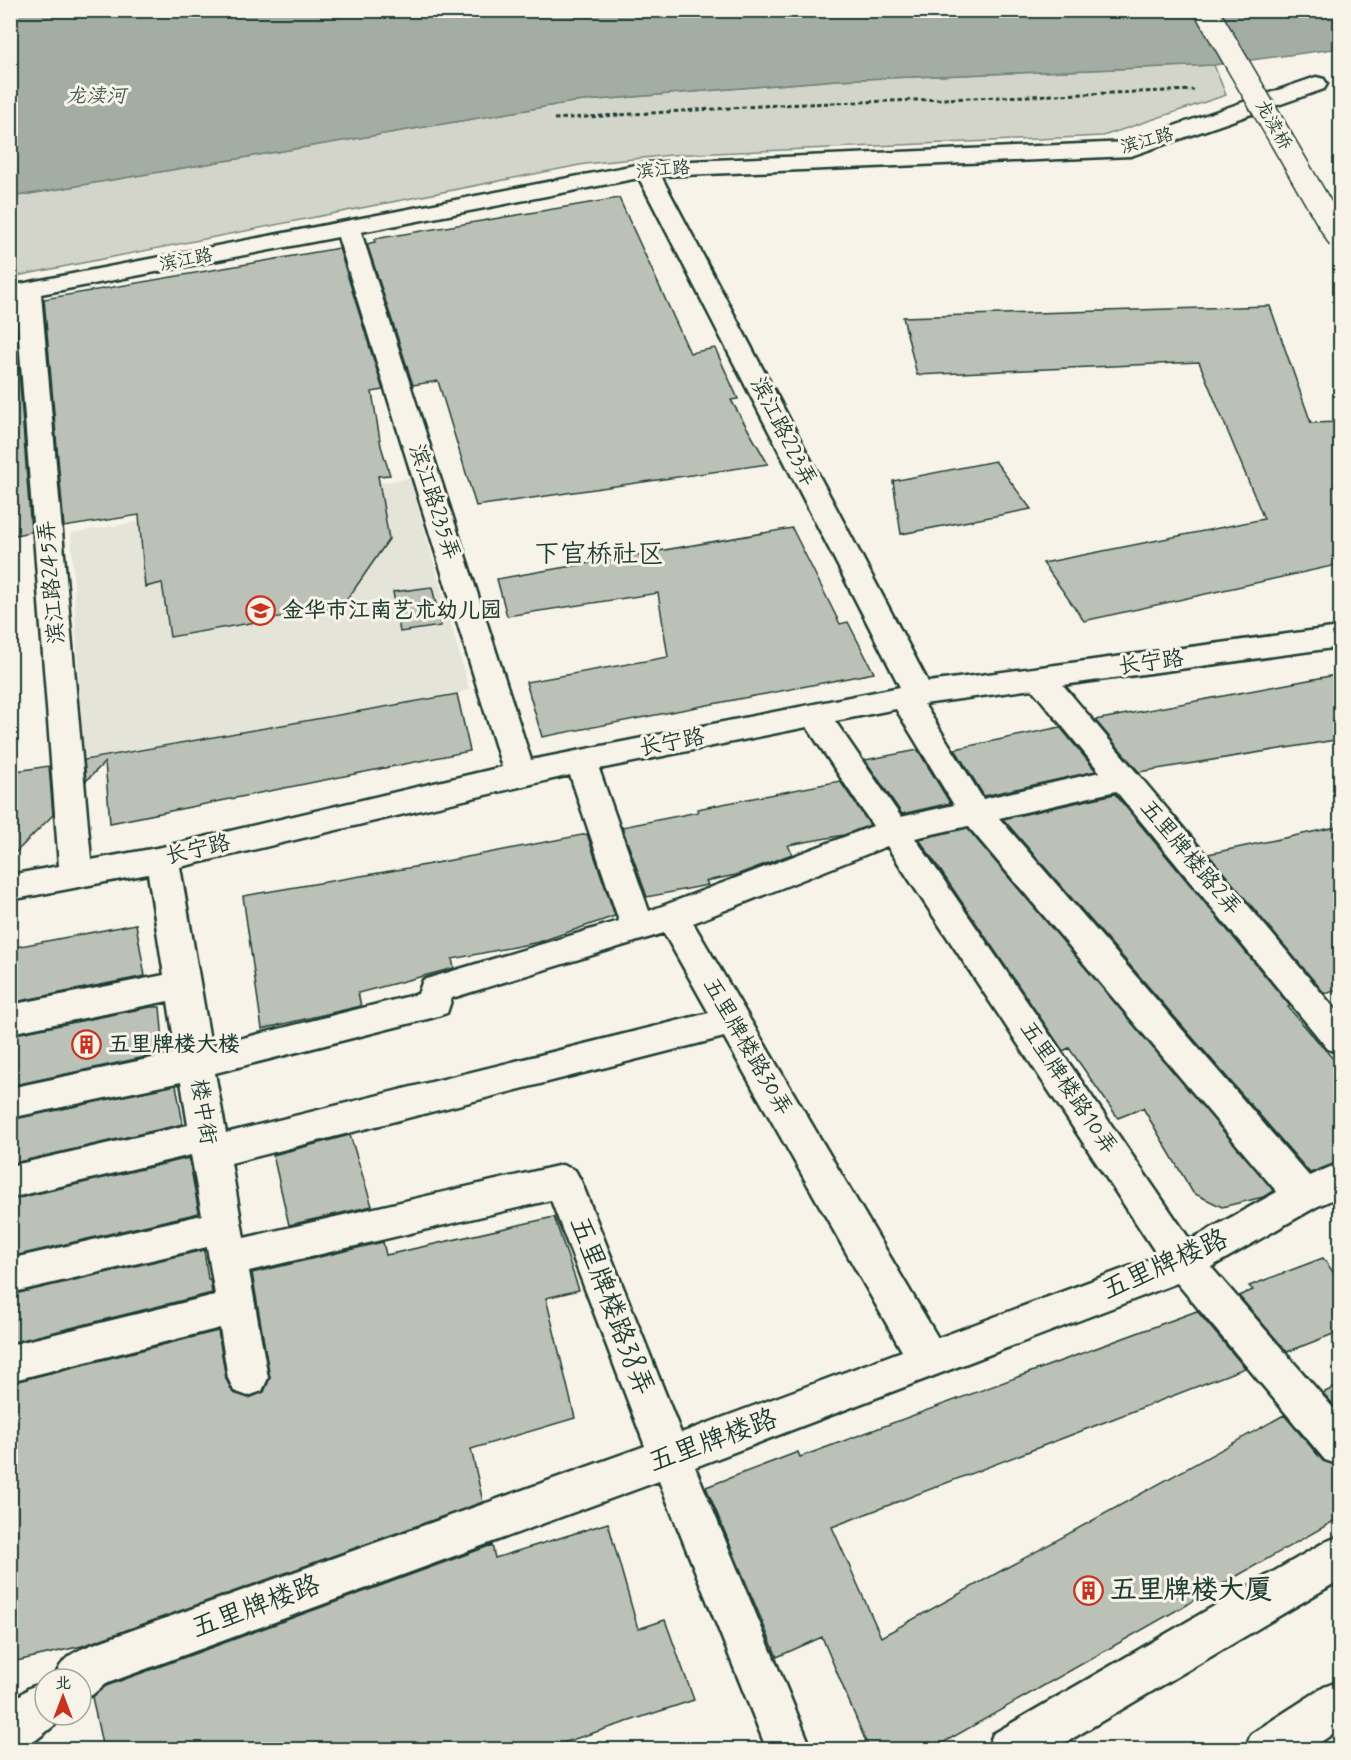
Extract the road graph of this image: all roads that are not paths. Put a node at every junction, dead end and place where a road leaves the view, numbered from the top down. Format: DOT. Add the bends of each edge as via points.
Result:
graph roads {
  1 [pos="1206,10"];
  2 [pos="1316,84"];
  3 [pos="646,170"];
  4 [pos="348,229"];
  5 [pos="1341,240"];
  6 [pos="20,291"];
  7 [pos="1341,637"];
  8 [pos="1040,678"];
  9 [pos="912,696"];
  10 [pos="814,714"];
  11 [pos="581,762"];
  12 [pos="520,774"];
  13 [pos="1124,778"];
  14 [pos="975,812"];
  15 [pos="893,831"];
  16 [pos="162,859"];
  17 [pos="76,874"];
  18 [pos="10,888"];
  19 [pos="672,916"];
  20 [pos="638,928"];
  21 [pos="182,985"];
  22 [pos="10,1019"];
  23 [pos="732,1021"];
  24 [pos="1341,1039"];
  25 [pos="195,1064"];
  26 [pos="10,1103"];
  27 [pos="208,1144"];
  28 [pos="1341,1179"];
  29 [pos="10,1182"];
  30 [pos="1303,1196"];
  31 [pos="224,1243"];
  32 [pos="1184,1263"];
  33 [pos="10,1276"];
  34 [pos="235,1307"];
  35 [pos="929,1359"];
  36 [pos="10,1364"];
  37 [pos="248,1378"];
  38 [pos="1341,1446"];
  39 [pos="670,1457"];
  40 [pos="1341,1557"];
  41 [pos="91,1667"];
  42 [pos="1341,1702"];
  43 [pos="33,1714"];
  44 [pos="10,1732"];
  45 [pos="790,1749"];
  46 [pos="1010,1749"];
  47 [pos="1267,1749"];
  1 -- 5 [label="street, 龙渎桥, bridge"];
  2 -- 3 [label="street, 滨江路" via="1131,150"];
  3 -- 4 [label="street, 滨江路"];
  3 -- 9 [label="street, 滨江路223弄"];
  4 -- 6 [label="street, 滨江路"];
  4 -- 12 [label="street, 滨江路235弄"];
  6 -- 17 [label="street, 滨江路245弄"];
  7 -- 8 [label="street, 长宁路"];
  8 -- 9 [label="street, 长宁路"];
  8 -- 13 [label="street, 五里牌楼路2弄"];
  9 -- 10 [label="street, 长宁路"];
  9 -- 14 [label="street, 滨江路223弄"];
  10 -- 11 [label="street, 长宁路"];
  10 -- 15 [label="street, 五里牌楼路10弄"];
  11 -- 12 [label="street, 长宁路"];
  11 -- 20 [label="street"];
  12 -- 16 [label="street, 长宁路"];
  13 -- 14 [label="street"];
  13 -- 24 [label="street, 五里牌楼路2弄"];
  14 -- 15 [label="street"];
  14 -- 30 [label="street, 滨江路223弄"];
  15 -- 19 [label="street"];
  15 -- 32 [label="street, 五里牌楼路10弄"];
  16 -- 17 [label="street, 长宁路"];
  16 -- 21 [label="street, 楼中街"];
  17 -- 18 [label="street, 长宁路"];
  19 -- 20 [label="street"];
  19 -- 23 [label="street, 五里牌楼路30弄"];
  20 -- 25 [label="street" via="435,990 435,1004"];
  21 -- 22 [label="street"];
  21 -- 25 [label="street, 楼中街"];
  23 -- 27 [label="street"];
  23 -- 35 [label="street, 五里牌楼路30弄"];
  25 -- 26 [label="street"];
  25 -- 27 [label="street, 楼中街"];
  27 -- 29 [label="street"];
  27 -- 31 [label="street, 楼中街"];
  28 -- 30 [label="street, 五里牌楼路"];
  30 -- 32 [label="street, 五里牌楼路"];
  31 -- 33 [label="street"];
  31 -- 34 [label="street, 楼中街"];
  31 -- 39 [label="street, 五里牌楼路38弄" via="562,1181"];
  32 -- 35 [label="street, 五里牌楼路"];
  32 -- 38 [label="street, 五里牌楼路10弄"];
  34 -- 36 [label="street"];
  34 -- 37 [label="street, 楼中街"];
  35 -- 39 [label="street, 五里牌楼路"];
  39 -- 41 [label="street, 五里牌楼路"];
  39 -- 45 [label="street, 五里牌楼路38弄"];
  40 -- 46 [label="street"];
  42 -- 47 [label="street"];
  43 -- 44 [label="street"];
}
